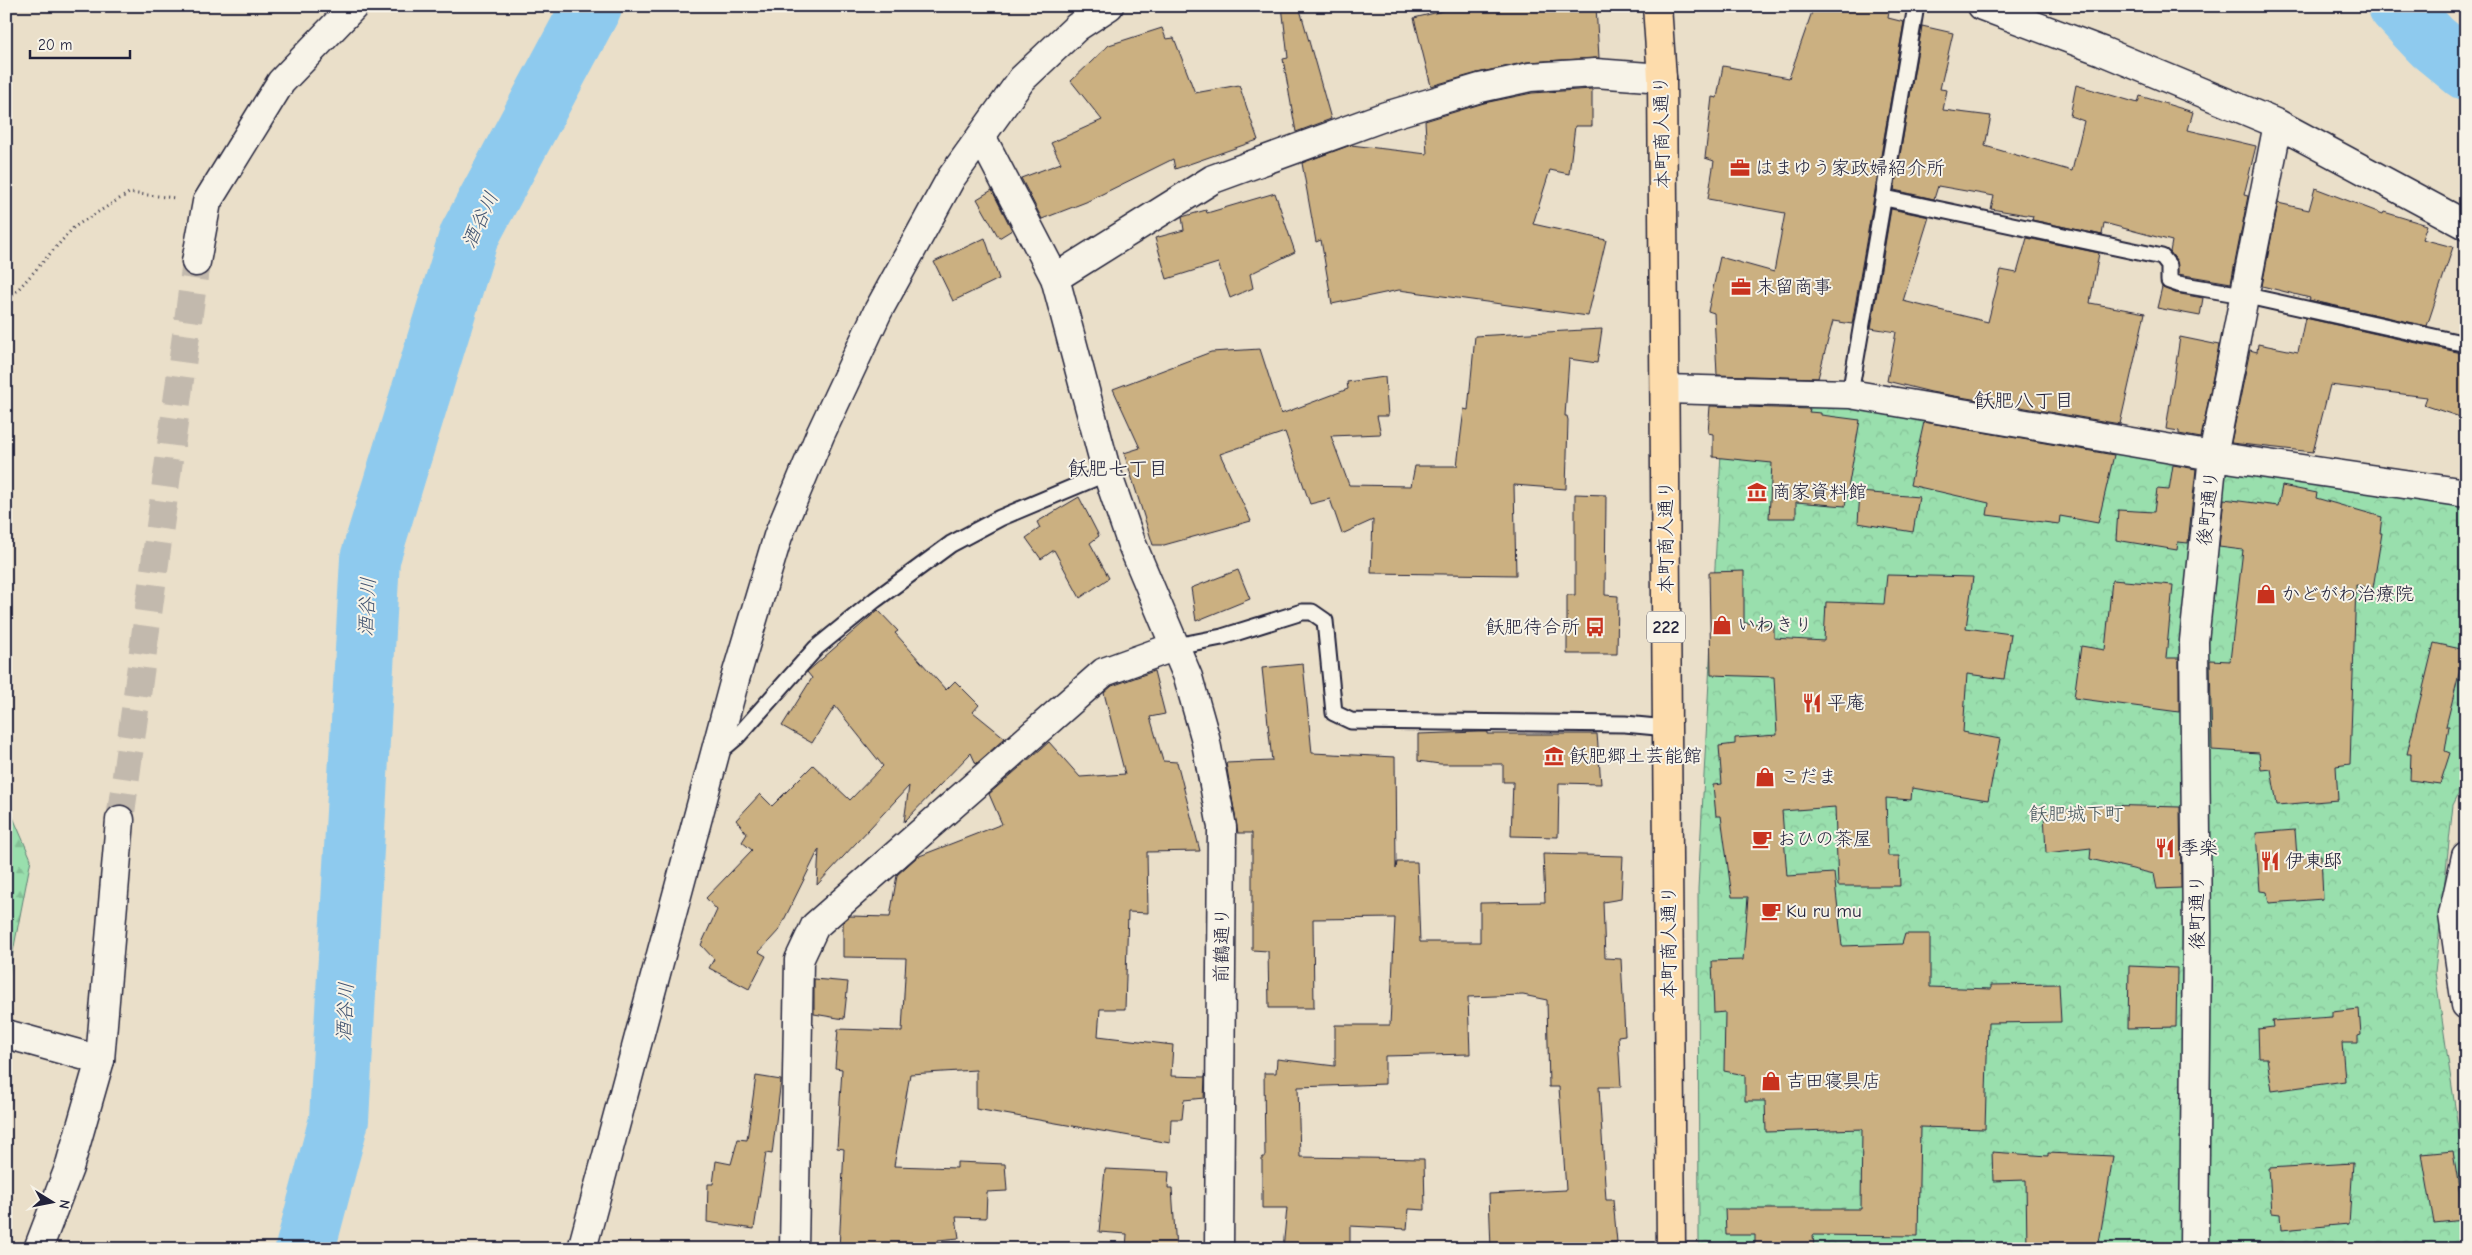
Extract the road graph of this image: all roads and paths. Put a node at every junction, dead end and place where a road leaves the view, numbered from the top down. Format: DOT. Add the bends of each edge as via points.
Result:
graph roads {
  1 [pos="354,6"];
  2 [pos="1109,6"];
  3 [pos="1657,6"];
  4 [pos="1916,6"];
  5 [pos="1982,6"];
  6 [pos="1662,78"];
  7 [pos="2278,124"];
  8 [pos="982,136"];
  9 [pos="1885,198"];
  10 [pos="207,202"];
  11 [pos="2466,225"];
  12 [pos="196,262"];
  13 [pos="1055,278"];
  14 [pos="2244,295"];
  15 [pos="6,303"];
  16 [pos="2466,344"];
  17 [pos="1665,389"];
  18 [pos="1850,394"];
  19 [pos="2213,456"];
  20 [pos="1107,473"];
  21 [pos="2466,493"];
  22 [pos="1176,646"];
  23 [pos="1667,728"];
  24 [pos="715,755"];
  25 [pos="120,820"];
  26 [pos="2466,856"];
  27 [pos="2466,1004"];
  28 [pos="6,1034"];
  29 [pos="100,1060"];
  30 [pos="38,1249"];
  31 [pos="582,1249"];
  32 [pos="794,1249"];
  33 [pos="1219,1249"];
  34 [pos="1671,1249"];
  35 [pos="2194,1249"];
  1 -- 10 [label="street" via="280,82"];
  2 -- 8 [label="street" via="1077,27 1022,79"];
  3 -- 6 [label="highway, 本町商人通り / 222"];
  4 -- 9 [label="lane"];
  5 -- 7 [label="street" via="2102,51"];
  6 -- 13 [label="street" via="1595,73 1530,77 1386,116 1214,179"];
  6 -- 17 [label="highway, 本町商人通り / 222"];
  7 -- 11 [label="street"];
  7 -- 14 [label="street, 後町通り"];
  8 -- 13 [label="street, 前鶴通り"];
  8 -- 24 [label="street" via="951,178 883,302 820,435 778,536"];
  9 -- 14 [label="lane" via="2162,257 2169,266 2169,281"];
  9 -- 18 [label="lane"];
  10 -- 12 [label="street"];
  10 -- 15 [label="path" via="129,193 74,227"];
  13 -- 20 [label="street, 前鶴通り"];
  14 -- 16 [label="lane"];
  14 -- 19 [label="street, 後町通り"];
  17 -- 18 [label="street"];
  17 -- 23 [label="highway, 本町商人通り / 222"];
  18 -- 19 [label="street"];
  19 -- 21 [label="street"];
  19 -- 35 [label="street, 後町通り" via="2194,641 2197,932"];
  20 -- 22 [label="street, 前鶴通り"];
  20 -- 24 [label="lane" via="1000,518 951,544 816,648 738,736"];
  22 -- 23 [label="lane" via="1312,612 1324,620 1334,713 1338,717 1351,721 1625,724"];
  22 -- 32 [label="street" via="1104,672 815,926 799,960"];
  22 -- 33 [label="street, 前鶴通り" via="1205,737 1222,827"];
  23 -- 34 [label="highway, 本町商人通り / 222"];
  24 -- 31 [label="street"];
  25 -- 29 [label="street"];
  26 -- 27 [label="street" via="2453,916"];
  28 -- 29 [label="street"];
  29 -- 30 [label="street" via="69,1168"];
}
